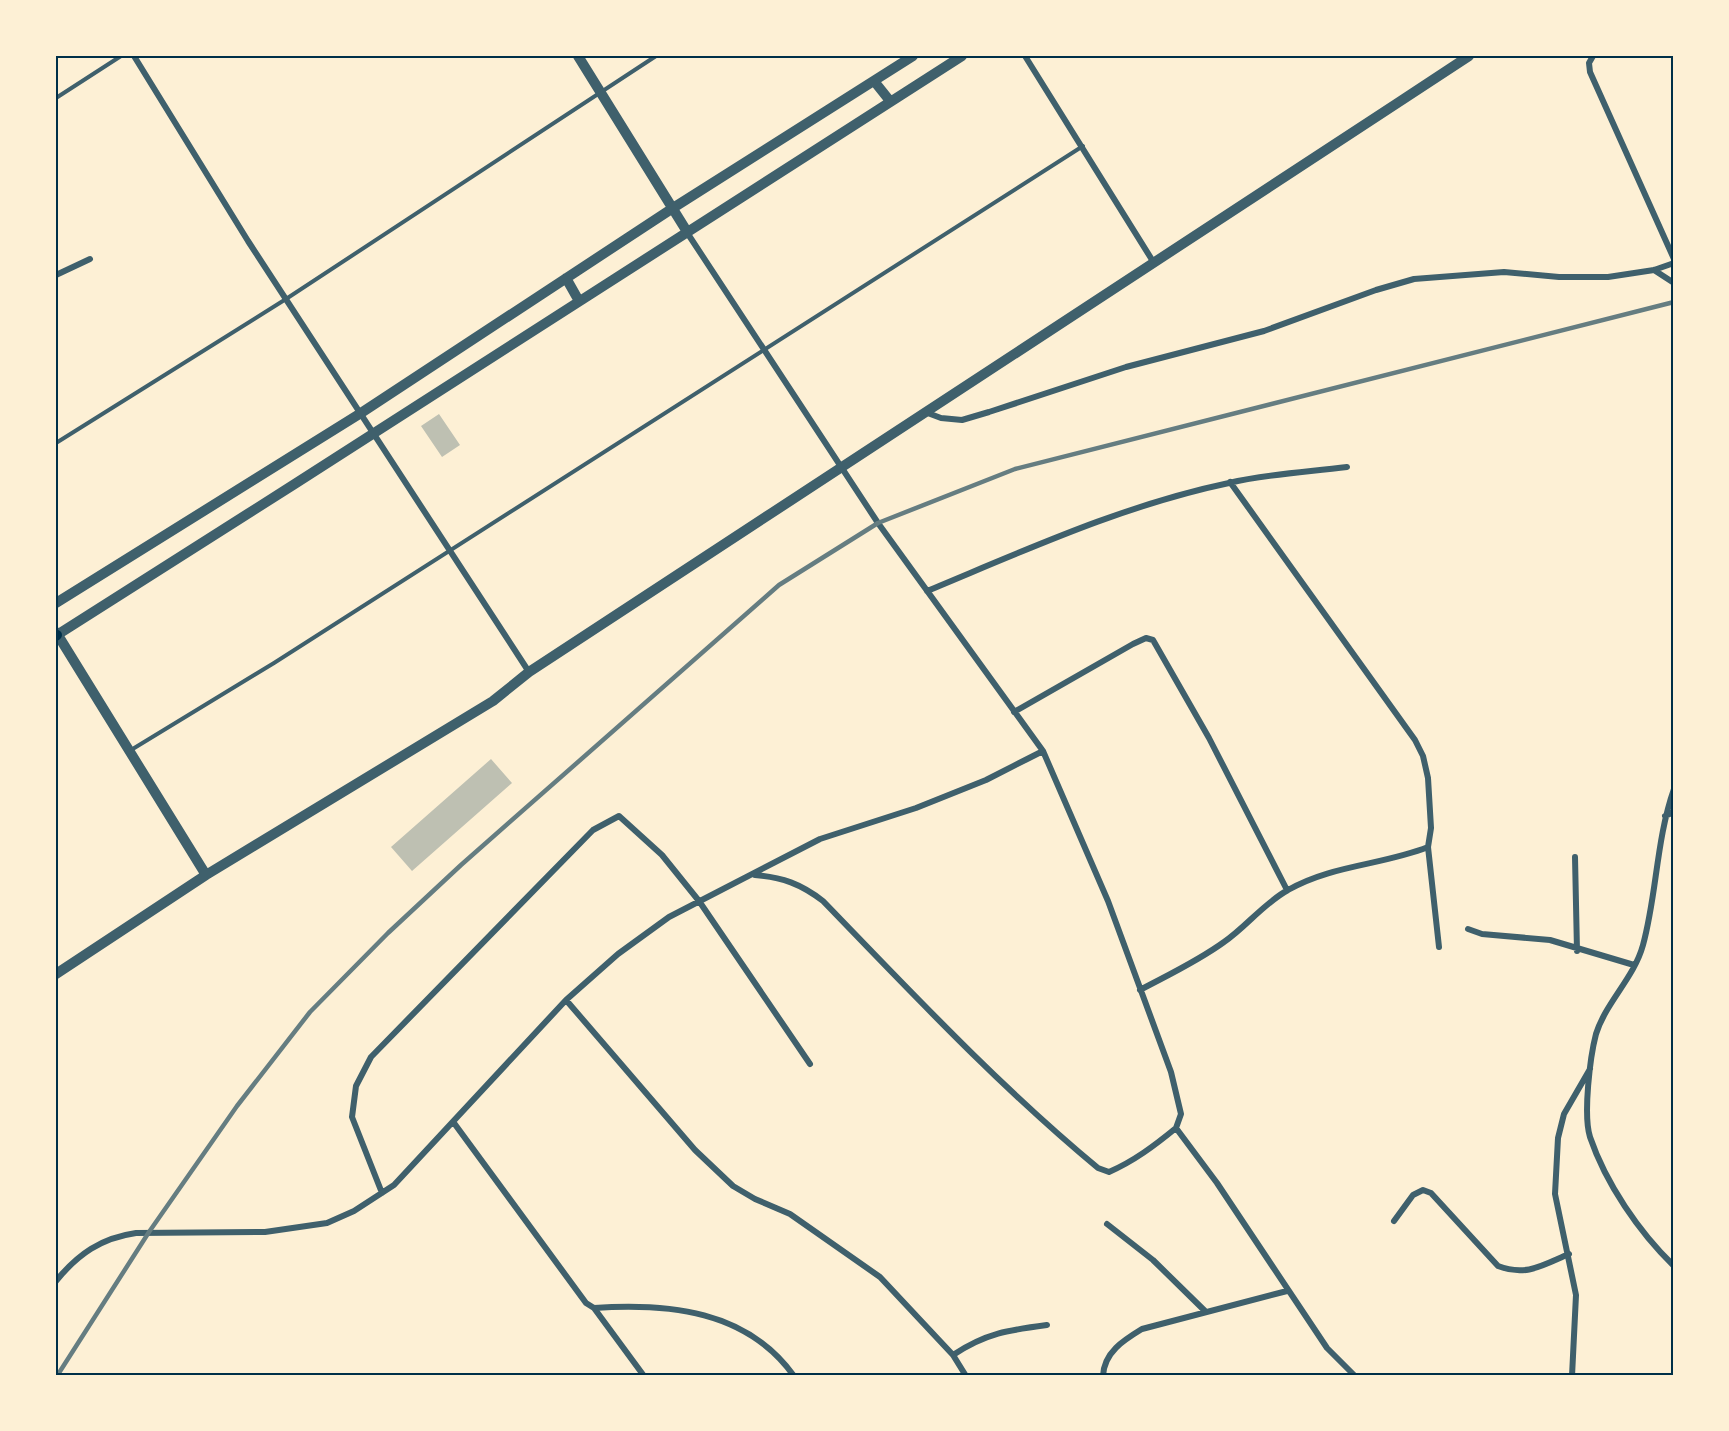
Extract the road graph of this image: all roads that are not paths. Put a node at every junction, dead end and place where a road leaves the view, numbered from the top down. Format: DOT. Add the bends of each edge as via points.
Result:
graph roads {
  1 [pos="121,56"];
  2 [pos="134,56"];
  3 [pos="578,56"];
  4 [pos="656,56"];
  5 [pos="913,56"];
  6 [pos="962,56"];
  7 [pos="1025,56"];
  8 [pos="1469,56"];
  9 [pos="1593,56"];
  10 [pos="874,81"];
  11 [pos="601,90"];
  12 [pos="56,98"];
  13 [pos="890,101"];
  14 [pos="1083,146"];
  15 [pos="673,208"];
  16 [pos="686,230"];
  17 [pos="90,260"];
  18 [pos="1674,261"];
  19 [pos="1154,263"];
  20 [pos="1654,270"];
  21 [pos="56,275"];
  22 [pos="566,278"];
  23 [pos="1674,283"];
  24 [pos="286,298"];
  25 [pos="579,301"];
  26 [pos="767,350"];
  27 [pos="923,411"];
  28 [pos="361,413"];
  29 [pos="376,434"];
  30 [pos="56,443"];
  31 [pos="840,466"];
  32 [pos="1347,467"];
  33 [pos="1230,482"];
  34 [pos="450,548"];
  35 [pos="927,591"];
  36 [pos="56,603"];
  37 [pos="56,635"];
  38 [pos="529,672"];
  39 [pos="1014,712"];
  40 [pos="1043,751"];
  41 [pos="128,752"];
  42 [pos="1674,789"];
  43 [pos="1674,812"];
  44 [pos="1665,816"];
  45 [pos="1428,847"];
  46 [pos="1575,857"];
  47 [pos="754,874"];
  48 [pos="206,875"];
  49 [pos="1287,890"];
  50 [pos="699,901"];
  51 [pos="1467,929"];
  52 [pos="1439,947"];
  53 [pos="1577,951"];
  54 [pos="1634,965"];
  55 [pos="56,974"];
  56 [pos="1140,990"];
  57 [pos="566,1000"];
  58 [pos="810,1064"];
  59 [pos="1592,1065"];
  60 [pos="453,1123"];
  61 [pos="1176,1128"];
  62 [pos="382,1193"];
  63 [pos="1394,1221"];
  64 [pos="1107,1224"];
  65 [pos="1569,1254"];
  66 [pos="1674,1266"];
  67 [pos="56,1281"];
  68 [pos="1287,1292"];
  69 [pos="594,1308"];
  70 [pos="1205,1311"];
  71 [pos="1047,1325"];
  72 [pos="953,1355"];
  73 [pos="644,1376"];
  74 [pos="794,1376"];
  75 [pos="966,1376"];
  76 [pos="1103,1376"];
  77 [pos="1355,1376"];
  78 [pos="1572,1376"];
  1 -- 12 [label="lane"];
  2 -- 24 [label="street"];
  3 -- 11 [label="street"];
  4 -- 11 [label="lane"];
  5 -- 10 [label="street"];
  6 -- 13 [label="street"];
  7 -- 14 [label="street"];
  8 -- 19 [label="street"];
  9 -- 18 [label="street" via="1589,63 1593,79"];
  10 -- 13 [label="street"];
  10 -- 15 [label="street"];
  11 -- 15 [label="street"];
  11 -- 24 [label="lane"];
  13 -- 16 [label="street"];
  14 -- 19 [label="street"];
  14 -- 26 [label="lane"];
  15 -- 16 [label="street"];
  15 -- 22 [label="street"];
  16 -- 25 [label="street"];
  16 -- 26 [label="street"];
  17 -- 21 [label="street"];
  18 -- 20 [label="street"];
  19 -- 27 [label="street"];
  20 -- 23 [label="street"];
  20 -- 27 [label="street" via="1608,277 1504,272 1414,279 1264,331 1126,367 962,420"];
  22 -- 25 [label="street"];
  22 -- 28 [label="street"];
  24 -- 28 [label="street"];
  24 -- 30 [label="lane"];
  25 -- 29 [label="street"];
  26 -- 31 [label="street"];
  26 -- 34 [label="lane"];
  27 -- 31 [label="street"];
  28 -- 29 [label="street"];
  28 -- 36 [label="street"];
  29 -- 34 [label="street"];
  29 -- 37 [label="street"];
  31 -- 35 [label="street"];
  31 -- 38 [label="street"];
  32 -- 33 [label="street"];
  33 -- 35 [label="street" via="1156,501"];
  33 -- 45 [label="street" via="1415,740 1428,778"];
  34 -- 38 [label="street"];
  34 -- 41 [label="lane"];
  35 -- 39 [label="street"];
  37 -- 41 [label="street"];
  38 -- 48 [label="street" via="494,701"];
  39 -- 40 [label="street"];
  39 -- 49 [label="street" via="1133,644 1146,638 1153,640 1209,738"];
  40 -- 47 [label="street" via="986,780 916,808 820,839"];
  40 -- 56 [label="street" via="1083,840"];
  41 -- 48 [label="street"];
  42 -- 44 [label="street"];
  43 -- 44 [label="street"];
  44 -- 54 [label="street" via="1643,947"];
  45 -- 49 [label="street" via="1355,864"];
  45 -- 52 [label="street"];
  46 -- 53 [label="street"];
  47 -- 50 [label="street"];
  47 -- 61 [label="street" via="801,885 823,901 975,1057 1098,1168 1109,1172 1121,1167"];
  48 -- 55 [label="street"];
  49 -- 56 [label="street" via="1224,942"];
  50 -- 57 [label="street" via="618,954"];
  50 -- 58 [label="street"];
  50 -- 62 [label="street" via="662,855 619,816 593,830 371,1057 356,1086 352,1117"];
  51 -- 53 [label="street" via="1550,940"];
  53 -- 54 [label="street"];
  54 -- 59 [label="street" via="1597,1033"];
  56 -- 61 [label="street" via="1179,1098 1181,1114"];
  57 -- 60 [label="street"];
  57 -- 72 [label="street" via="695,1150 734,1186 790,1214 880,1277"];
  59 -- 65 [label="street" via="1564,1114 1558,1138 1555,1194"];
  59 -- 66 [label="street" via="1589,1136 1629,1212"];
  60 -- 62 [label="street"];
  60 -- 69 [label="street" via="578,1294"];
  61 -- 68 [label="street" via="1217,1183"];
  62 -- 67 [label="street" via="327,1223 265,1232 117,1236 94,1245 72,1261"];
  63 -- 65 [label="street" via="1413,1195 1423,1190 1431,1193 1498,1266 1524,1272"];
  64 -- 70 [label="street" via="1154,1260"];
  65 -- 78 [label="street" via="1576,1295"];
  68 -- 70 [label="street"];
  68 -- 77 [label="street" via="1327,1348"];
  69 -- 73 [label="street"];
  69 -- 74 [label="street" via="660,1306 733,1323 771,1350"];
  70 -- 76 [label="street" via="1143,1329 1121,1342 1104,1363"];
  71 -- 72 [label="street" via="996,1332"];
  72 -- 75 [label="street"];
}
